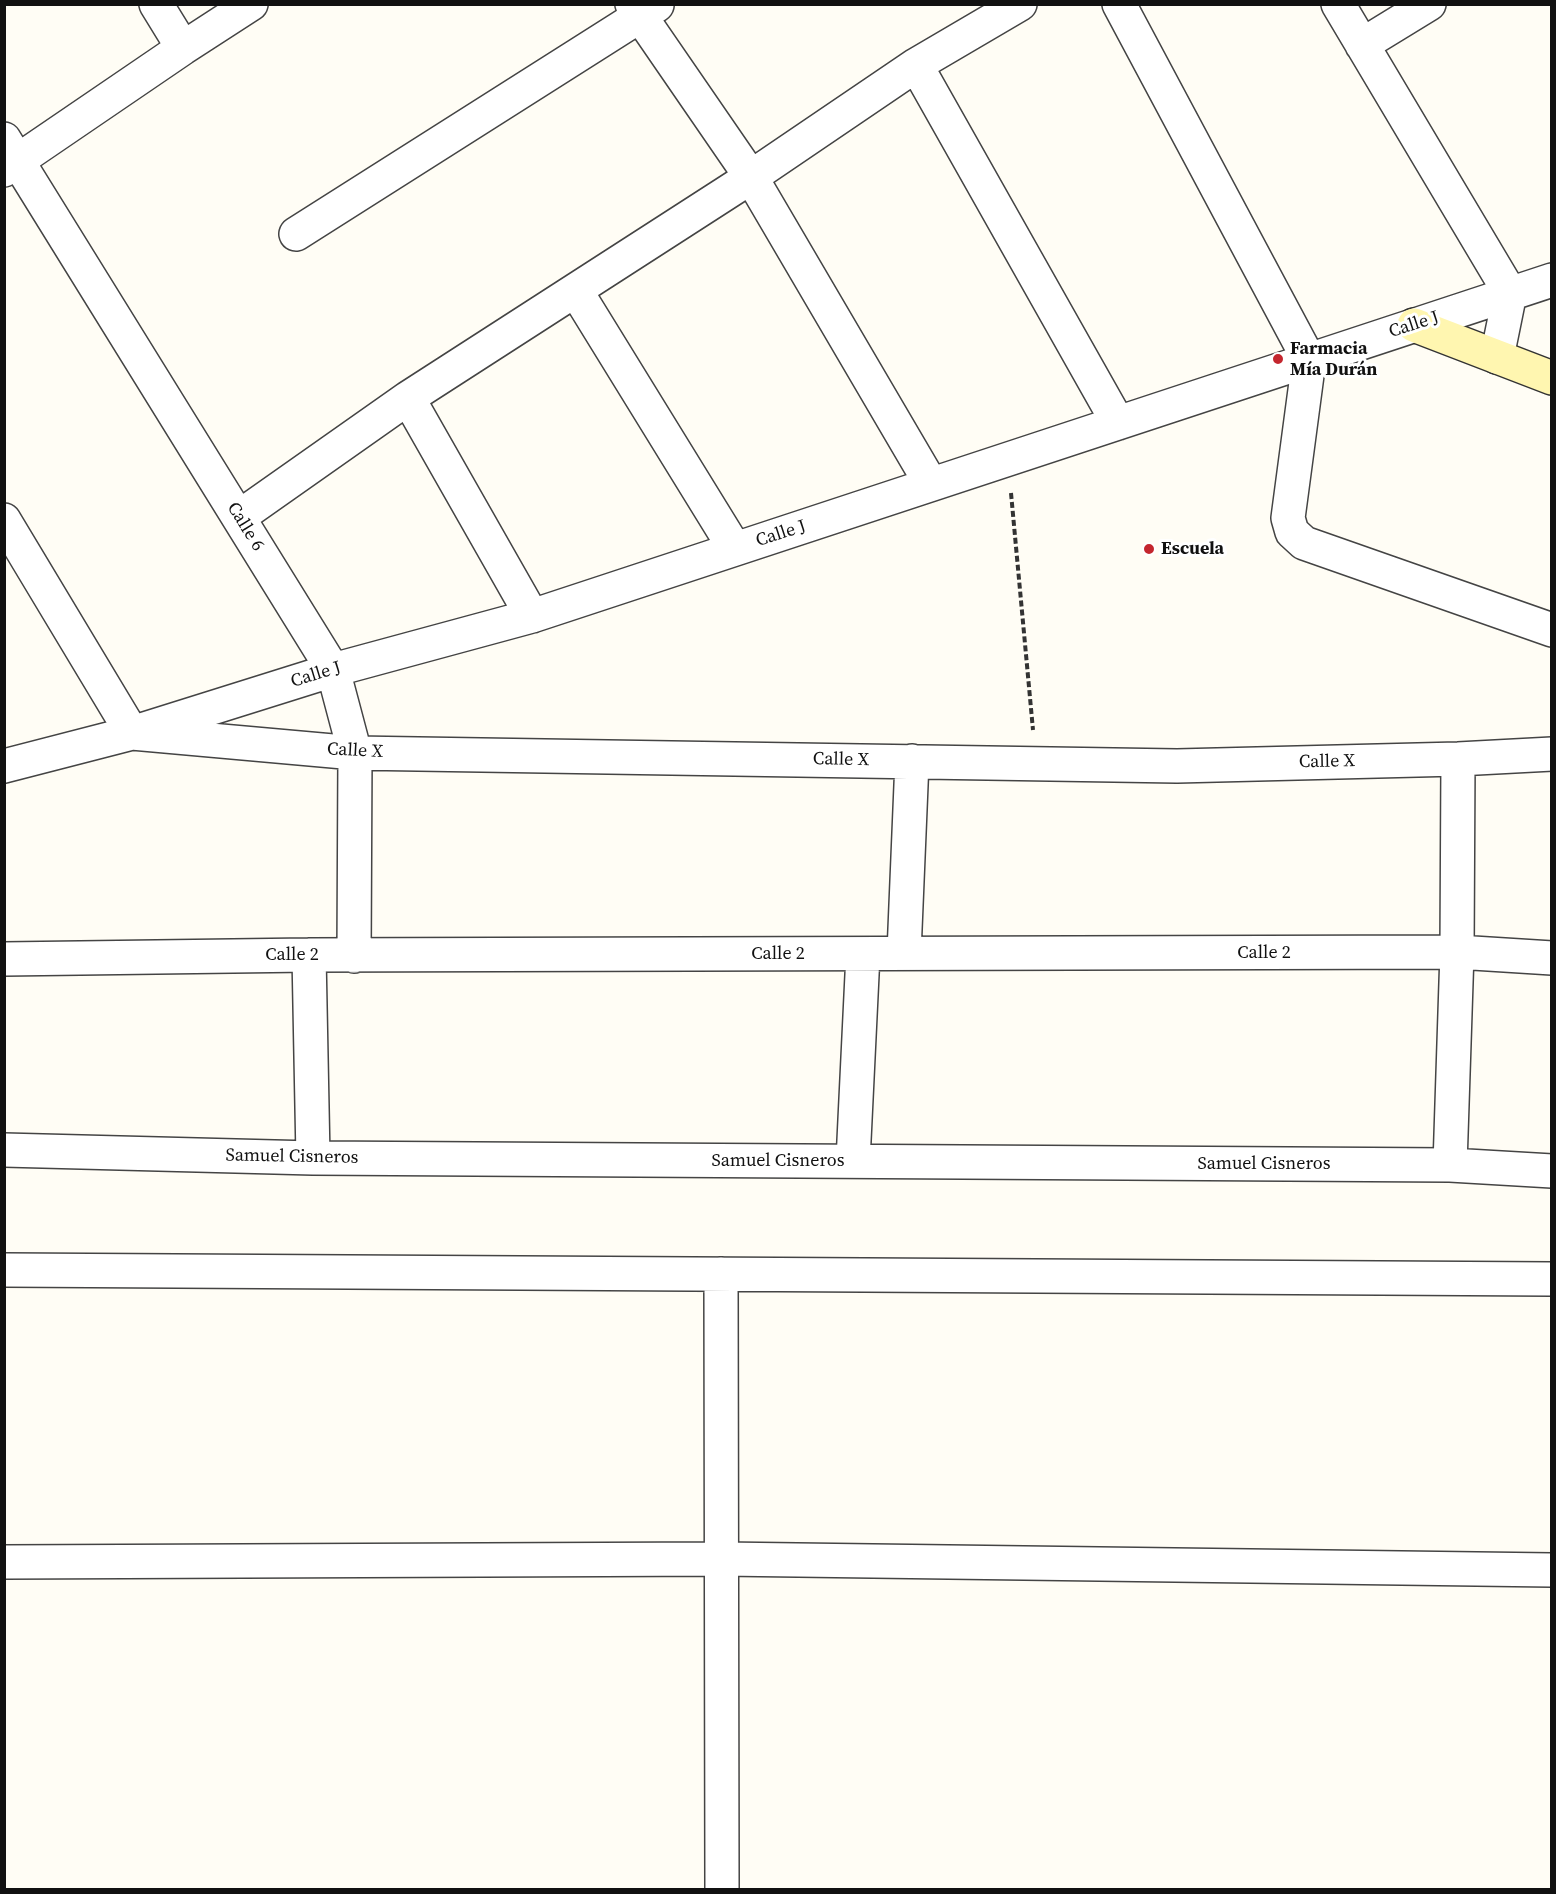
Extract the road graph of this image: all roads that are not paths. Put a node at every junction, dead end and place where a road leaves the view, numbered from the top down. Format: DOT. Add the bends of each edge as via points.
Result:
graph roads {
  1 [pos="156,4"];
  2 [pos="251,4"];
  3 [pos="1020,4"];
  4 [pos="1119,4"];
  5 [pos="1338,4"];
  6 [pos="1429,4"];
  7 [pos="643,8"];
  8 [pos="1362,45"];
  9 [pos="183,48"];
  10 [pos="916,65"];
  11 [pos="9,156"];
  12 [pos="751,177"];
  13 [pos="296,234"];
  14 [pos="1551,280"];
  15 [pos="576,291"];
  16 [pos="1510,293"];
  17 [pos="1414,325"];
  18 [pos="1497,357"];
  19 [pos="1309,360"];
  20 [pos="1551,378"];
  21 [pos="408,398"];
  22 [pos="1118,423"];
  23 [pos="931,484"];
  24 [pos="239,517"];
  25 [pos="4,520"];
  26 [pos="735,549"];
  27 [pos="532,616"];
  28 [pos="1551,630"];
  29 [pos="333,669"];
  30 [pos="132,733"];
  31 [pos="356,753"];
  32 [pos="1551,754"];
  33 [pos="1458,759"];
  34 [pos="912,761"];
  35 [pos="4,766"];
  36 [pos="1457,952"];
  37 [pos="904,953"];
  38 [pos="863,954"];
  39 [pos="309,955"];
  40 [pos="354,956"];
  41 [pos="4,958"];
  42 [pos="1551,958"];
  43 [pos="4,1150"];
  44 [pos="313,1158"];
  45 [pos="853,1161"];
  46 [pos="1450,1165"];
  47 [pos="1551,1171"];
  48 [pos="4,1270"];
  49 [pos="721,1274"];
  50 [pos="1551,1279"];
  51 [pos="722,1559"];
  52 [pos="4,1562"];
  53 [pos="1551,1570"];
  54 [pos="722,1890"];
  1 -- 9 [label="street"];
  2 -- 9 [label="street"];
  3 -- 10 [label="street"];
  4 -- 19 [label="street"];
  5 -- 8 [label="street"];
  6 -- 8 [label="street"];
  7 -- 12 [label="street"];
  7 -- 13 [label="street"];
  8 -- 16 [label="street"];
  9 -- 11 [label="street"];
  10 -- 12 [label="street"];
  10 -- 22 [label="street"];
  11 -- 24 [label="street, Calle 6"];
  12 -- 15 [label="street"];
  12 -- 23 [label="street"];
  14 -- 16 [label="street, Calle J"];
  15 -- 21 [label="street"];
  15 -- 26 [label="street"];
  16 -- 17 [label="street, Calle J"];
  16 -- 18 [label="street"];
  17 -- 18 [label="street"];
  17 -- 19 [label="street, Calle J"];
  18 -- 20 [label="street"];
  19 -- 22 [label="street, Calle J"];
  19 -- 28 [label="street" via="1288,518 1292,532 1304,543"];
  21 -- 24 [label="street"];
  21 -- 27 [label="street"];
  22 -- 23 [label="street, Calle J"];
  23 -- 26 [label="street, Calle J"];
  24 -- 29 [label="street, Calle 6"];
  25 -- 30 [label="street"];
  26 -- 27 [label="street, Calle J"];
  27 -- 29 [label="street, Calle J"];
  29 -- 30 [label="street, Calle J"];
  29 -- 31 [label="street, Calle 6"];
  30 -- 31 [label="street, Calle X"];
  30 -- 35 [label="street, Calle J"];
  31 -- 34 [label="street, Calle X"];
  31 -- 40 [label="street, Calle 6"];
  32 -- 33 [label="street, Calle X"];
  33 -- 34 [label="street, Calle X" via="1177,766"];
  33 -- 36 [label="street"];
  34 -- 37 [label="street"];
  36 -- 37 [label="street, Calle 2"];
  36 -- 42 [label="street, Calle 2"];
  36 -- 46 [label="street"];
  37 -- 38 [label="street, Calle 2"];
  38 -- 40 [label="street, Calle 2"];
  38 -- 45 [label="street"];
  39 -- 40 [label="street, Calle 2"];
  39 -- 41 [label="street, Calle 2"];
  39 -- 44 [label="street"];
  43 -- 44 [label="street, Samuel Cisneros"];
  44 -- 45 [label="street, Samuel Cisneros"];
  45 -- 46 [label="street, Samuel Cisneros"];
  46 -- 47 [label="street, Samuel Cisneros"];
  48 -- 49 [label="street"];
  49 -- 50 [label="street"];
  49 -- 51 [label="street"];
  51 -- 52 [label="street"];
  51 -- 53 [label="street"];
  51 -- 54 [label="street"];
}
